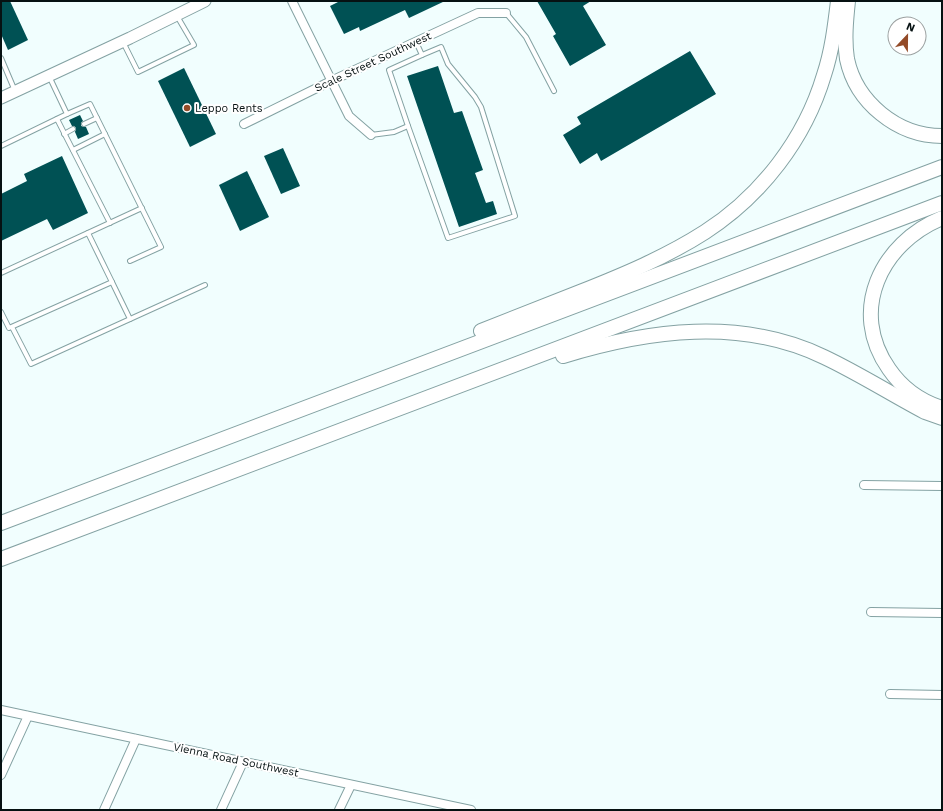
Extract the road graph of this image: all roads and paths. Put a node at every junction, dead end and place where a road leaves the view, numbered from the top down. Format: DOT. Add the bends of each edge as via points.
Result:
graph roads {
  1 [pos="205,1"];
  2 [pos="292,1"];
  3 [pos="838,1"];
  4 [pos="850,1"];
  5 [pos="506,13"];
  6 [pos="177,15"];
  7 [pos="122,42"];
  8 [pos="416,42"];
  9 [pos="422,55"];
  10 [pos="1,58"];
  11 [pos="49,75"];
  12 [pos="331,81"];
  13 [pos="15,91"];
  14 [pos="554,91"];
  15 [pos="1,98"];
  16 [pos="67,114"];
  17 [pos="97,118"];
  18 [pos="57,119"];
  19 [pos="84,124"];
  20 [pos="244,124"];
  21 [pos="408,126"];
  22 [pos="73,129"];
  23 [pos="64,134"];
  24 [pos="105,134"];
  25 [pos="371,135"];
  26 [pos="942,136"];
  27 [pos="1,146"];
  28 [pos="72,150"];
  29 [pos="942,167"];
  30 [pos="942,203"];
  31 [pos="142,208"];
  32 [pos="942,218"];
  33 [pos="110,223"];
  34 [pos="88,233"];
  35 [pos="130,261"];
  36 [pos="1,273"];
  37 [pos="112,282"];
  38 [pos="205,285"];
  39 [pos="1,312"];
  40 [pos="130,319"];
  41 [pos="12,327"];
  42 [pos="942,408"];
  43 [pos="942,418"];
  44 [pos="263,423"];
  45 [pos="336,432"];
  46 [pos="864,485"];
  47 [pos="942,486"];
  48 [pos="1,523"];
  49 [pos="1,559"];
  50 [pos="871,612"];
  51 [pos="942,613"];
  52 [pos="890,694"];
  53 [pos="942,695"];
  54 [pos="1,710"];
  55 [pos="28,716"];
  56 [pos="136,739"];
  57 [pos="243,762"];
  58 [pos="1,775"];
  59 [pos="351,785"];
  60 [pos="104,810"];
  61 [pos="222,810"];
  62 [pos="339,810"];
  63 [pos="471,810"];
  1 -- 6 [label="street" via="188,7"];
  2 -- 12 [label="street"];
  3 -- 44 [label="highway" via="828,64 800,130 783,158 761,184 718,223 686,244 626,273 347,384"];
  4 -- 26 [label="highway" via="845,40 854,79 864,97 894,123 919,132"];
  5 -- 8 [label="street, Scale Street Southwest" via="478,13"];
  5 -- 14 [label="lane" via="526,37"];
  6 -- 7 [label="street"];
  6 -- 7 [label="lane" via="194,45 138,72"];
  7 -- 11 [label="street"];
  8 -- 9 [label="lane"];
  8 -- 12 [label="street, Scale Street Southwest"];
  9 -- 21 [label="lane" via="389,70"];
  9 -- 21 [label="lane" via="441,47 448,64 481,107 515,216 448,238"];
  10 -- 13 [label="lane"];
  11 -- 13 [label="street"];
  11 -- 16 [label="lane"];
  12 -- 20 [label="street, Scale Street Southwest"];
  12 -- 25 [label="street" via="349,116"];
  13 -- 15 [label="street"];
  16 -- 17 [label="lane" via="90,104"];
  16 -- 18 [label="lane"];
  17 -- 19 [label="lane"];
  17 -- 24 [label="lane"];
  18 -- 23 [label="lane"];
  18 -- 27 [label="lane"];
  21 -- 25 [label="lane" via="394,132"];
  22 -- 23 [label="lane"];
  23 -- 28 [label="lane"];
  24 -- 28 [label="lane"];
  24 -- 31 [label="lane"];
  28 -- 33 [label="lane"];
  29 -- 44 [label="highway"];
  30 -- 45 [label="highway"];
  31 -- 33 [label="lane"];
  31 -- 35 [label="lane" via="161,247"];
  32 -- 42 [label="highway" via="904,240 894,251 874,290 871,316 877,347 892,375 912,393"];
  33 -- 34 [label="lane"];
  34 -- 36 [label="lane"];
  34 -- 37 [label="lane"];
  37 -- 40 [label="lane"];
  37 -- 41 [label="lane"];
  38 -- 40 [label="lane"];
  39 -- 41 [label="lane" via="9,328"];
  40 -- 41 [label="lane" via="31,364"];
  43 -- 45 [label="highway" via="925,412 838,364 807,350 758,336 704,331 656,334 598,346 541,364 375,425"];
  44 -- 48 [label="highway"];
  45 -- 49 [label="highway"];
  46 -- 47 [label="street"];
  50 -- 51 [label="street"];
  52 -- 53 [label="street"];
  54 -- 55 [label="street, Vienna Road Southwest"];
  55 -- 56 [label="street, Vienna Road Southwest"];
  55 -- 58 [label="street"];
  56 -- 57 [label="street, Vienna Road Southwest"];
  56 -- 60 [label="street"];
  57 -- 59 [label="street, Vienna Road Southwest"];
  57 -- 61 [label="street"];
  59 -- 62 [label="street"];
  59 -- 63 [label="street, Vienna Road Southwest"];
}
